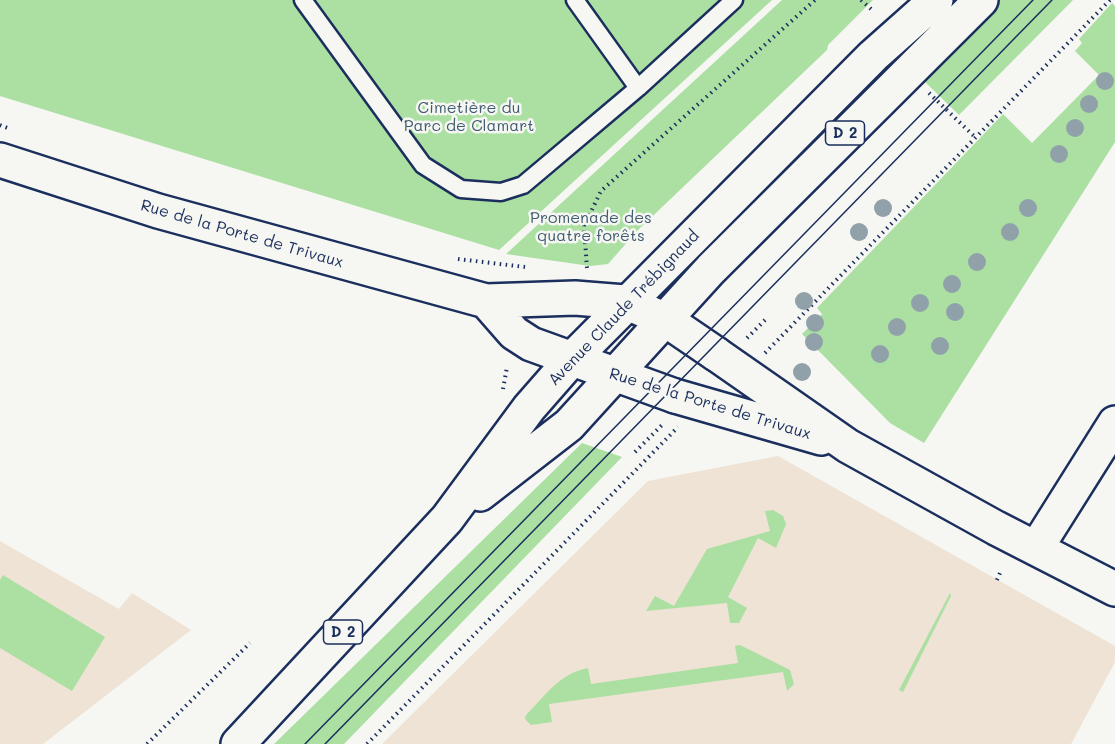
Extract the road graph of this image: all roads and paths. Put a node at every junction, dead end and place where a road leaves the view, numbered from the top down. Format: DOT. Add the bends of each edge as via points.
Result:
graph roads {
  1 [pos="303,0"];
  2 [pos="575,0"];
  3 [pos="734,0"];
  4 [pos="815,0"];
  5 [pos="861,0"];
  6 [pos="981,0"];
  7 [pos="1110,0"];
  8 [pos="930,2"];
  9 [pos="870,9"];
  10 [pos="923,87"];
  11 [pos="638,88"];
  12 [pos="0,125"];
  13 [pos="22,132"];
  14 [pos="975,138"];
  15 [pos="0,160"];
  16 [pos="584,253"];
  17 [pos="454,258"];
  18 [pos="535,267"];
  19 [pos="578,272"];
  20 [pos="588,273"];
  21 [pos="486,301"];
  22 [pos="625,302"];
  23 [pos="768,317"];
  24 [pos="666,320"];
  25 [pos="729,349"];
  26 [pos="764,354"];
  27 [pos="571,360"];
  28 [pos="507,367"];
  29 [pos="614,376"];
  30 [pos="502,396"];
  31 [pos="674,414"];
  32 [pos="1115,423"];
  33 [pos="849,446"];
  34 [pos="635,452"];
  35 [pos="447,519"];
  36 [pos="1037,547"];
  37 [pos="1000,573"];
  38 [pos="997,580"];
  39 [pos="1115,589"];
  40 [pos="250,643"];
  41 [pos="147,744"];
  42 [pos="238,744"];
  43 [pos="367,744"];
  1 -- 11 [label="lane" via="423,165 461,189 501,192 523,185"];
  2 -- 11 [label="lane"];
  3 -- 11 [label="lane"];
  4 -- 16 [label="path" via="601,191 584,226"];
  5 -- 9 [label="path"];
  6 -- 24 [label="street, D 2" via="819,158"];
  7 -- 14 [label="path"];
  8 -- 22 [label="street, Avenue Claude Trébignaud / D 2"];
  10 -- 14 [label="path"];
  12 -- 13 [label="path"];
  14 -- 26 [label="path"];
  15 -- 21 [label="street, Rue de la Porte de Trivaux" via="158,211"];
  17 -- 18 [label="path"];
  19 -- 20 [label="path"];
  21 -- 22 [label="street, Rue de la Porte de Trivaux" via="575,298"];
  21 -- 27 [label="street, Rue de la Porte de Trivaux" via="514,333"];
  22 -- 24 [label="street, Rue de la Porte de Trivaux"];
  22 -- 27 [label="street, Avenue Claude Trébignaud / D 2"];
  23 -- 25 [label="path"];
  24 -- 25 [label="street, Rue de la Porte de Trivaux"];
  24 -- 29 [label="street, D 2"];
  25 -- 33 [label="street, Rue de la Porte de Trivaux"];
  27 -- 29 [label="street, Rue de la Porte de Trivaux"];
  27 -- 35 [label="street, Avenue Claude Trébignaud / D 2" via="529,408"];
  28 -- 30 [label="path"];
  29 -- 31 [label="street, Rue de la Porte de Trivaux"];
  29 -- 35 [label="street, D 2" via="569,424"];
  31 -- 33 [label="street, Rue de la Porte de Trivaux"];
  31 -- 34 [label="path"];
  31 -- 43 [label="path"];
  32 -- 36 [label="street"];
  33 -- 36 [label="street, Rue de la Porte de Trivaux"];
  35 -- 42 [label="street, Avenue Claude Trébignaud / D 2"];
  36 -- 39 [label="street, Rue de la Porte de Trivaux"];
  37 -- 38 [label="path"];
  40 -- 41 [label="path"];
}
